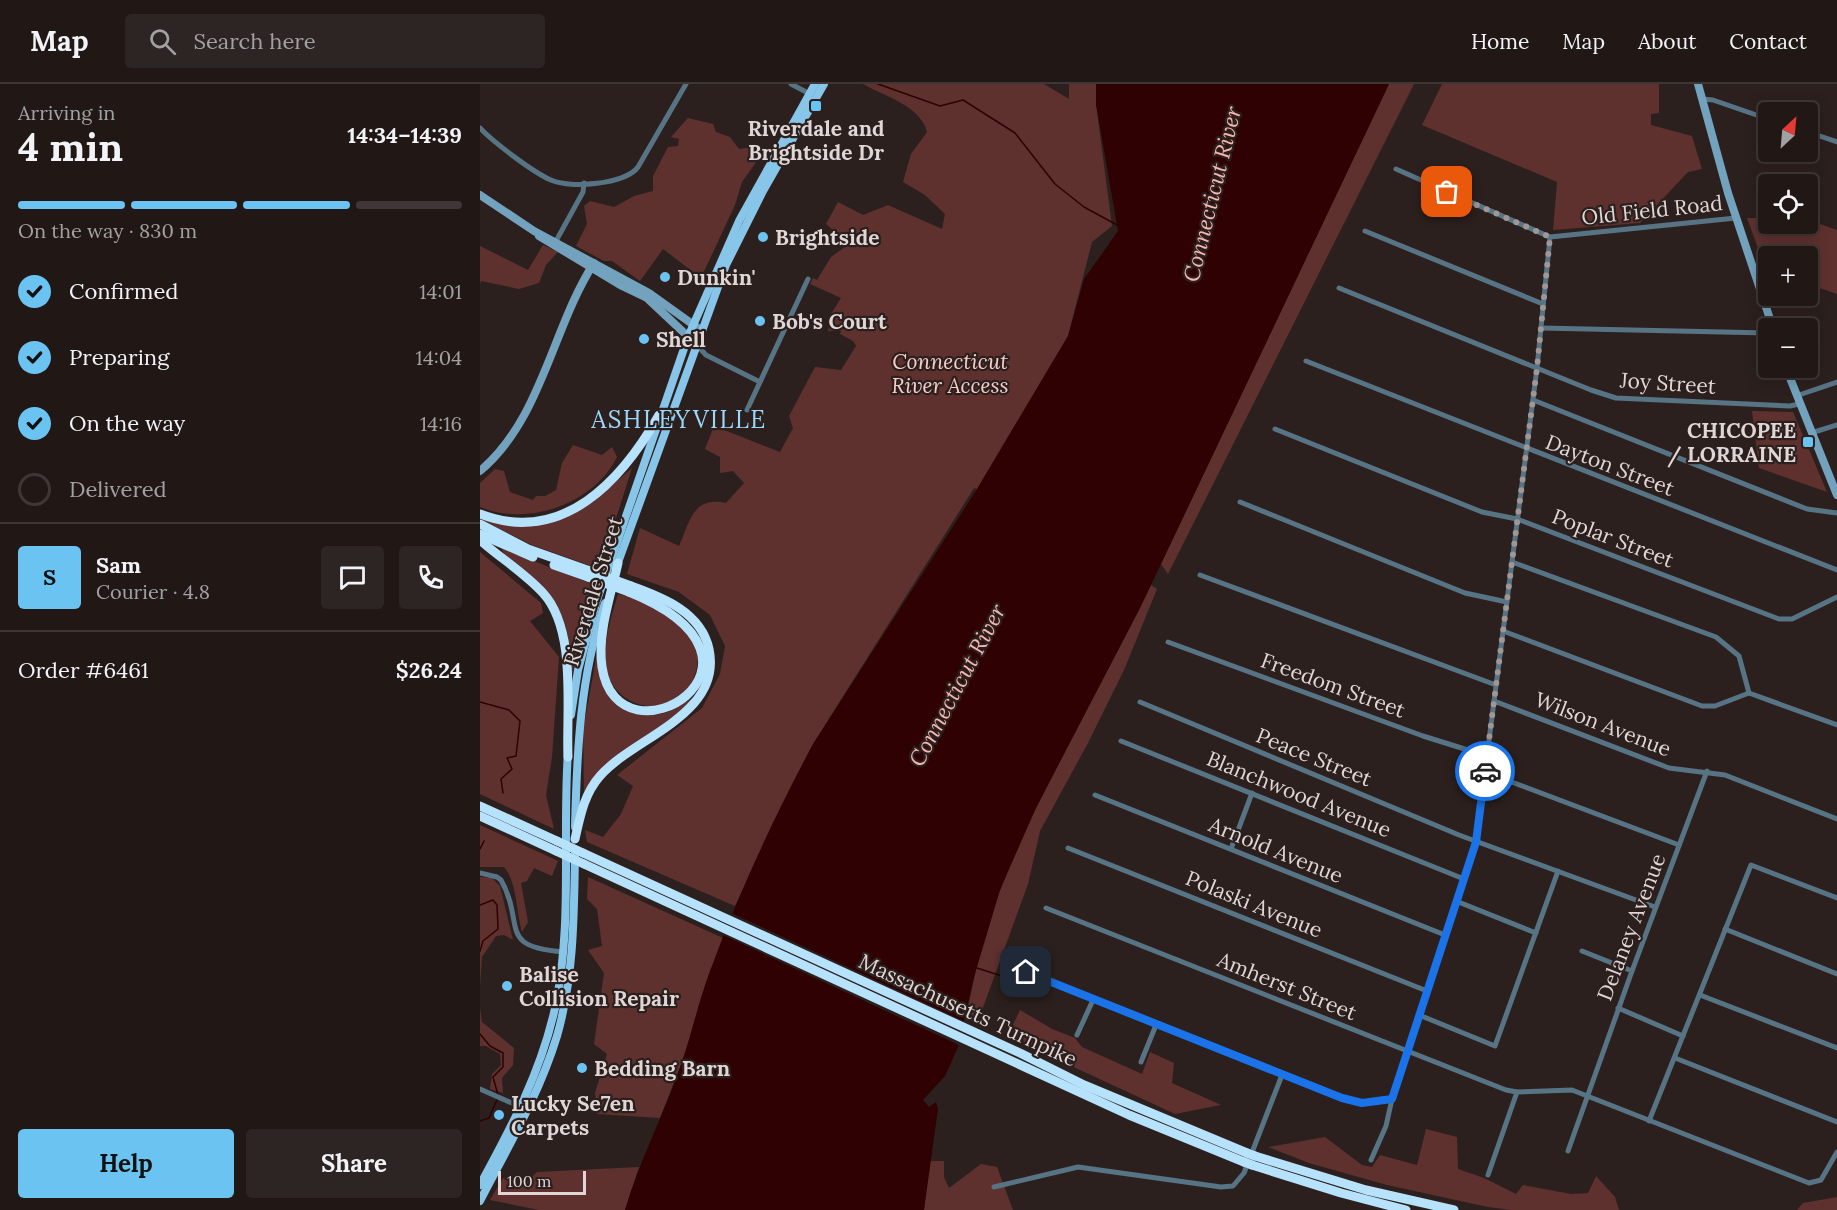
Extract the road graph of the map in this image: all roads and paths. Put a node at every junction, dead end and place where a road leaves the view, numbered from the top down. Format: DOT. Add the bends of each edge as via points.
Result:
graph roads {
  1 [pos="686,84"];
  2 [pos="792,84"];
  3 [pos="815,84"];
  4 [pos="824,84"];
  5 [pos="1698,84"];
  6 [pos="810,94"];
  7 [pos="1702,99"];
  8 [pos="1758,116"];
  9 [pos="480,128"];
  10 [pos="1818,135"];
  11 [pos="1837,142"];
  12 [pos="1396,169"];
  13 [pos="584,183"];
  14 [pos="480,195"];
  15 [pos="1737,218"];
  16 [pos="534,231"];
  17 [pos="1365,231"];
  18 [pos="1550,237"];
  19 [pos="556,241"];
  20 [pos="593,266"];
  21 [pos="808,279"];
  22 [pos="1339,288"];
  23 [pos="1543,304"];
  24 [pos="1770,318"];
  25 [pos="692,326"];
  26 [pos="1541,328"];
  27 [pos="702,331"];
  28 [pos="1758,333"];
  29 [pos="688,337"];
  30 [pos="697,345"];
  31 [pos="1306,362"];
  32 [pos="1537,368"];
  33 [pos="1790,378"];
  34 [pos="760,382"];
  35 [pos="1837,382"];
  36 [pos="1533,400"];
  37 [pos="1798,400"];
  38 [pos="747,410"];
  39 [pos="659,415"];
  40 [pos="1837,425"];
  41 [pos="1275,429"];
  42 [pos="1811,433"];
  43 [pos="1526,449"];
  44 [pos="480,471"];
  45 [pos="1836,490"];
  46 [pos="1240,502"];
  47 [pos="1837,513"];
  48 [pos="480,514"];
  49 [pos="1517,519"];
  50 [pos="480,524"];
  51 [pos="480,534"];
  52 [pos="480,540"];
  53 [pos="1512,562"];
  54 [pos="618,563"];
  55 [pos="1837,570"];
  56 [pos="589,574"];
  57 [pos="1200,575"];
  58 [pos="630,589"];
  59 [pos="1837,597"];
  60 [pos="1507,602"];
  61 [pos="1503,631"];
  62 [pos="1168,642"];
  63 [pos="1496,686"];
  64 [pos="1749,693"];
  65 [pos="1494,701"];
  66 [pos="1140,702"];
  67 [pos="1837,725"];
  68 [pos="1121,741"];
  69 [pos="1487,756"];
  70 [pos="568,757"];
  71 [pos="1707,771"];
  72 [pos="1485,772"];
  73 [pos="1252,793"];
  74 [pos="1095,795"];
  75 [pos="480,806"];
  76 [pos="480,816"];
  77 [pos="1837,819"];
  78 [pos="575,839"];
  79 [pos="1476,842"];
  80 [pos="1679,845"];
  81 [pos="557,846"];
  82 [pos="1068,848"];
  83 [pos="1231,849"];
  84 [pos="1558,871"];
  85 [pos="480,873"];
  86 [pos="1464,879"];
  87 [pos="672,898"];
  88 [pos="1837,898"];
  89 [pos="1456,901"];
  90 [pos="1655,907"];
  91 [pos="1046,908"];
  92 [pos="1725,929"];
  93 [pos="1536,933"];
  94 [pos="1445,935"];
  95 [pos="1582,951"];
  96 [pos="564,952"];
  97 [pos="1632,971"];
  98 [pos="1026,972"];
  99 [pos="1837,974"];
  100 [pos="1427,991"];
  101 [pos="1700,994"];
  102 [pos="1093,1000"];
  103 [pos="1618,1008"];
  104 [pos="1419,1015"];
  105 [pos="1156,1025"];
  106 [pos="1077,1035"];
  107 [pos="1683,1036"];
  108 [pos="1837,1048"];
  109 [pos="1407,1051"];
  110 [pos="1675,1058"];
  111 [pos="1141,1062"];
  112 [pos="1281,1075"];
  113 [pos="480,1089"];
  114 [pos="1517,1092"];
  115 [pos="1586,1095"];
  116 [pos="1392,1099"];
  117 [pos="521,1107"];
  118 [pos="1649,1121"];
  119 [pos="1837,1122"];
  120 [pos="1568,1151"];
  121 [pos="1837,1152"];
  122 [pos="1250,1159"];
  123 [pos="1371,1160"];
  124 [pos="1488,1175"];
  125 [pos="480,1185"];
  126 [pos="993,1187"];
  127 [pos="480,1201"];
  128 [pos="1406,1210"];
  129 [pos="1454,1210"];
  1 -- 13 [label="street" via="633,173 615,181"];
  2 -- 6 [label="street"];
  3 -- 6 [label="main road, Riverdale Street"];
  4 -- 27 [label="main road, Riverdale Street" via="742,232"];
  5 -- 7 [label="main road"];
  6 -- 25 [label="main road, Riverdale Street" via="730,238"];
  7 -- 8 [label="street"];
  7 -- 15 [label="main road"];
  9 -- 13 [label="street" via="550,180"];
  10 -- 11 [label="street"];
  12 -- 18 [label="street"];
  13 -- 19 [label="street" via="583,192"];
  14 -- 16 [label="main road"];
  15 -- 18 [label="street, Old Field Road"];
  15 -- 24 [label="main road"];
  16 -- 19 [label="main road"];
  16 -- 20 [label="main road"];
  17 -- 23 [label="street"];
  18 -- 23 [label="street"];
  19 -- 20 [label="main road"];
  20 -- 25 [label="main road" via="656,297"];
  20 -- 29 [label="main road" via="647,298"];
  20 -- 44 [label="main road" via="520,420 504,446"];
  21 -- 34 [label="street"];
  22 -- 32 [label="street, Joy Street"];
  23 -- 26 [label="street"];
  25 -- 27 [label="main road"];
  25 -- 29 [label="main road, Riverdale Street"];
  26 -- 28 [label="street"];
  26 -- 32 [label="street"];
  27 -- 30 [label="main road, Riverdale Street"];
  29 -- 30 [label="main road"];
  29 -- 39 [label="main road, Riverdale Street"];
  30 -- 34 [label="street" via="706,355"];
  30 -- 54 [label="main road, Riverdale Street"];
  31 -- 43 [label="street, Dayton Street"];
  32 -- 36 [label="street"];
  32 -- 37 [label="street, Joy Street" via="1597,392 1634,400 1790,406"];
  33 -- 37 [label="main road"];
  34 -- 38 [label="street"];
  35 -- 37 [label="street, Joy Street"];
  36 -- 43 [label="street"];
  36 -- 47 [label="street" via="1807,509"];
  37 -- 42 [label="main road"];
  39 -- 48 [label="highway" via="623,470 577,508 555,517 523,522"];
  39 -- 70 [label="main road, Riverdale Street" via="584,646"];
  40 -- 42 [label="street"];
  41 -- 49 [label="street, Poplar Street" via="1482,512"];
  42 -- 45 [label="main road"];
  43 -- 49 [label="street"];
  43 -- 55 [label="street, Dayton Street"];
  46 -- 60 [label="street" via="1465,593"];
  49 -- 53 [label="street"];
  49 -- 59 [label="street, Poplar Street" via="1782,620"];
  50 -- 56 [label="highway"];
  51 -- 56 [label="highway"];
  52 -- 70 [label="highway" via="542,592 560,620 566,645"];
  53 -- 60 [label="street"];
  53 -- 64 [label="street" via="1716,637 1739,656"];
  54 -- 58 [label="highway" via="602,642 605,681 616,697 633,708 668,708 687,696 697,681 702,663 700,648 688,626 673,613"];
  54 -- 78 [label="main road, Riverdale Street" via="595,635 583,693"];
  56 -- 58 [label="highway, bridge"];
  57 -- 63 [label="street"];
  58 -- 78 [label="highway" via="668,601 693,620 708,644 710,671 705,687 688,709 599,777 584,803"];
  60 -- 61 [label="street"];
  61 -- 63 [label="street"];
  61 -- 64 [label="street" via="1699,706 1718,705"];
  62 -- 69 [label="street, Freedom Street"];
  63 -- 65 [label="street"];
  64 -- 67 [label="street"];
  65 -- 69 [label="street"];
  65 -- 71 [label="street, Wilson Avenue" via="1669,768"];
  66 -- 79 [label="street, Peace Street"];
  68 -- 73 [label="street, Blanchwood Avenue"];
  69 -- 72 [label="street"];
  70 -- 96 [label="main road, Riverdale Street"];
  71 -- 77 [label="street, Wilson Avenue" via="1735,778"];
  71 -- 80 [label="street, Delaney Avenue"];
  72 -- 79 [label="street"];
  72 -- 80 [label="street"];
  73 -- 83 [label="street"];
  73 -- 86 [label="street, Blanchwood Avenue"];
  74 -- 83 [label="street, Arnold Avenue"];
  75 -- 81 [label="highway, Massachusetts Turnpike"];
  76 -- 81 [label="highway, Massachusetts Turnpike"];
  78 -- 127 [label="main road, Riverdale Street" via="571,961 557,1034 533,1100"];
  79 -- 84 [label="street, Peace Street"];
  79 -- 86 [label="street"];
  80 -- 90 [label="street, Delaney Avenue"];
  81 -- 87 [label="highway, Massachusetts Turnpike, bridge" via="583,853"];
  81 -- 87 [label="highway, Massachusetts Turnpike, bridge" via="584,864"];
  82 -- 100 [label="street, Polaski Avenue"];
  83 -- 94 [label="street, Arnold Avenue"];
  84 -- 90 [label="street, Peace Street"];
  84 -- 93 [label="street"];
  85 -- 96 [label="street" via="501,880 523,943 536,950"];
  86 -- 89 [label="street"];
  87 -- 122 [label="highway, Massachusetts Turnpike" via="1018,1057 1139,1120"];
  88 -- 92 [label="street" via="1751,865"];
  89 -- 93 [label="street"];
  89 -- 94 [label="street"];
  90 -- 97 [label="street, Delaney Avenue"];
  91 -- 109 [label="street, Amherst Street"];
  92 -- 99 [label="street"];
  92 -- 101 [label="street"];
  93 -- 104 [label="street" via="1496,1046"];
  94 -- 100 [label="street"];
  95 -- 97 [label="street"];
  96 -- 117 [label="main road, Riverdale Street" via="550,1028"];
  97 -- 103 [label="street, Delaney Avenue"];
  98 -- 102 [label="street"];
  100 -- 104 [label="street"];
  101 -- 107 [label="street"];
  101 -- 108 [label="street"];
  102 -- 105 [label="street"];
  102 -- 106 [label="street"];
  103 -- 107 [label="street"];
  103 -- 115 [label="street, Delaney Avenue"];
  104 -- 109 [label="street"];
  105 -- 111 [label="street"];
  105 -- 112 [label="street"];
  107 -- 110 [label="street"];
  109 -- 114 [label="street, Amherst Street"];
  109 -- 116 [label="street"];
  110 -- 118 [label="street"];
  110 -- 119 [label="street"];
  112 -- 116 [label="street" via="1352,1101"];
  112 -- 126 [label="street" via="1244,1173 1236,1184 1221,1187 1078,1167"];
  113 -- 117 [label="street"];
  114 -- 115 [label="street" via="1572,1090"];
  114 -- 124 [label="street"];
  115 -- 118 [label="street"];
  115 -- 120 [label="street, Delaney Avenue"];
  116 -- 123 [label="street" via="1386,1126"];
  117 -- 125 [label="main road, Riverdale Street"];
  118 -- 121 [label="street" via="1805,1182 1818,1183"];
  122 -- 128 [label="highway, Massachusetts Turnpike" via="1341,1193"];
  122 -- 129 [label="highway, Massachusetts Turnpike"];
}
